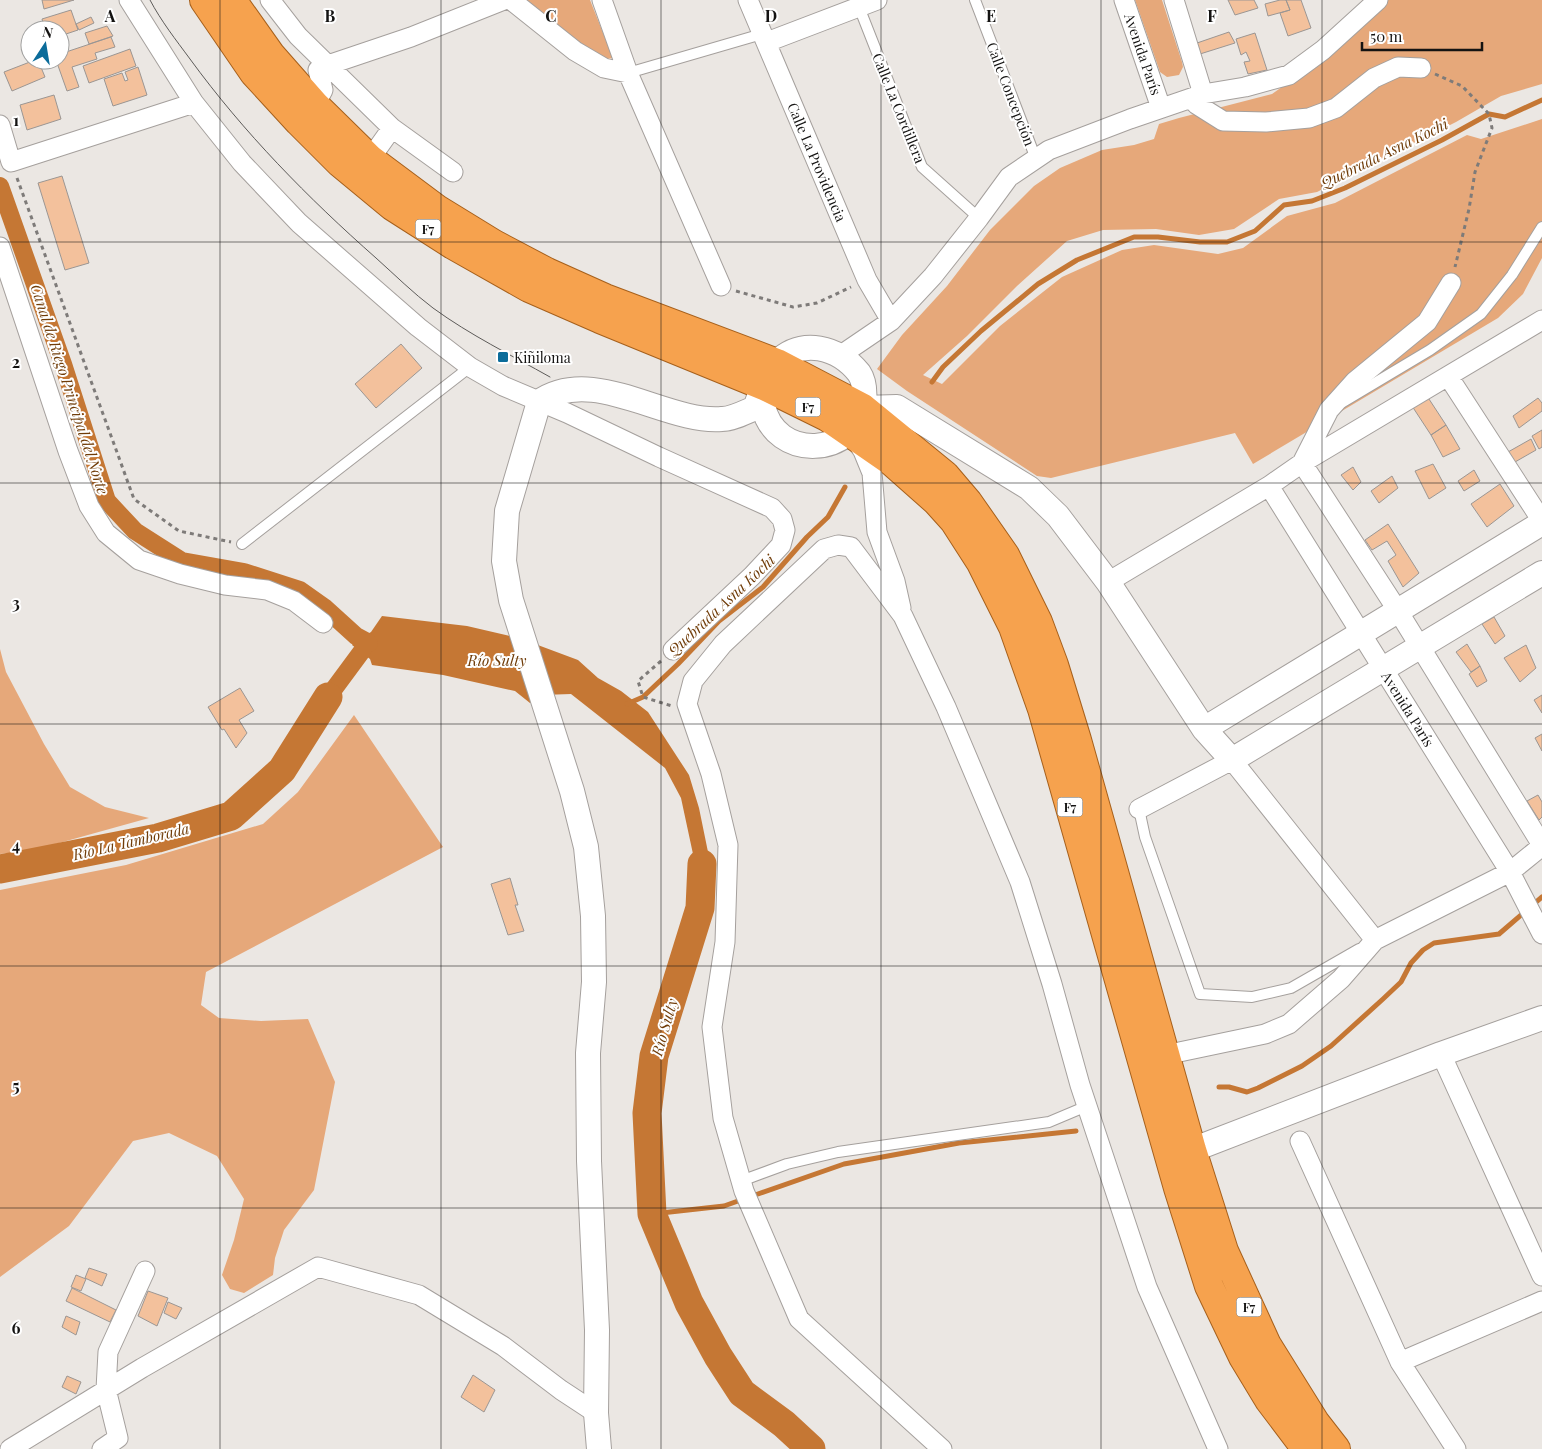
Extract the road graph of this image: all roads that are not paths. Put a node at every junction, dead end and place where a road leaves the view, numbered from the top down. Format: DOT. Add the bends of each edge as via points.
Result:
graph roads {
  1 [pos="129,0"];
  2 [pos="204,0"];
  3 [pos="266,0"];
  4 [pos="270,0"];
  5 [pos="504,0"];
  6 [pos="511,0"];
  7 [pos="602,0"];
  8 [pos="748,0"];
  9 [pos="877,0"];
  10 [pos="975,0"];
  11 [pos="1124,0"];
  12 [pos="1175,0"];
  13 [pos="1378,0"];
  14 [pos="238,7"];
  15 [pos="859,7"];
  16 [pos="764,38"];
  17 [pos="328,64"];
  18 [pos="1421,68"];
  19 [pos="628,73"];
  20 [pos="1203,94"];
  21 [pos="194,104"];
  22 [pos="315,105"];
  23 [pos="1161,108"];
  24 [pos="0,125"];
  25 [pos="392,128"];
  26 [pos="370,159"];
  27 [pos="1036,159"];
  28 [pos="453,172"];
  29 [pos="979,218"];
  30 [pos="1542,227"];
  31 [pos="0,247"];
  32 [pos="1451,283"];
  33 [pos="721,286"];
  34 [pos="1542,320"];
  35 [pos="891,321"];
  36 [pos="841,355"];
  37 [pos="470,368"];
  38 [pos="770,375"];
  39 [pos="1448,376"];
  40 [pos="539,402"];
  41 [pos="863,408"];
  42 [pos="1329,410"];
  43 [pos="850,432"];
  44 [pos="1302,463"];
  45 [pos="1270,486"];
  46 [pos="1542,522"];
  47 [pos="242,544"];
  48 [pos="1542,573"];
  49 [pos="1108,582"];
  50 [pos="1398,611"];
  51 [pos="903,616"];
  52 [pos="323,623"];
  53 [pos="1362,633"];
  54 [pos="1419,646"];
  55 [pos="673,650"];
  56 [pos="1383,670"];
  57 [pos="1204,729"];
  58 [pos="1232,760"];
  59 [pos="1139,810"];
  60 [pos="1542,845"];
  61 [pos="1510,872"];
  62 [pos="1538,926"];
  63 [pos="1375,940"];
  64 [pos="1542,1018"];
  65 [pos="1441,1054"];
  66 [pos="1165,1055"];
  67 [pos="1087,1106"];
  68 [pos="1300,1141"];
  69 [pos="1192,1150"];
  70 [pos="741,1181"];
  71 [pos="145,1271"];
  72 [pos="1542,1276"];
  73 [pos="1542,1301"];
  74 [pos="1400,1362"];
  75 [pos="106,1389"];
  76 [pos="596,1413"];
  77 [pos="10,1449"];
  78 [pos="102,1449"];
  79 [pos="599,1449"];
  80 [pos="942,1449"];
  81 [pos="1218,1449"];
  82 [pos="1306,1449"];
  83 [pos="1336,1449"];
  84 [pos="1456,1449"];
  1 -- 21 [label="street"];
  2 -- 38 [label="highway, F7" via="267,87 340,163 392,206 529,288 600,319"];
  3 -- 14 [label="street"];
  4 -- 17 [label="street" via="298,36"];
  5 -- 17 [label="street" via="411,37"];
  6 -- 19 [label="street" via="575,51 604,68"];
  7 -- 19 [label="street"];
  8 -- 16 [label="street, Calle La Providencia"];
  9 -- 15 [label="street"];
  10 -- 27 [label="lane, Calle Concepción"];
  11 -- 23 [label="street, Avenida París"];
  12 -- 20 [label="street"];
  13 -- 20 [label="street" via="1323,50 1289,75"];
  14 -- 22 [label="highway, F7" via="271,55"];
  15 -- 16 [label="street"];
  15 -- 29 [label="lane, Calle La Cordillera" via="922,167"];
  16 -- 19 [label="lane"];
  16 -- 35 [label="street, Calle La Providencia" via="867,280"];
  17 -- 22 [label="street" via="318,70 323,90"];
  17 -- 25 [label="street"];
  18 -- 20 [label="street" via="1398,66 1374,78 1336,108 1310,118 1223,121 1196,104"];
  19 -- 33 [label="street"];
  20 -- 23 [label="street"];
  21 -- 24 [label="street" via="11,162"];
  21 -- 37 [label="street" via="242,163 299,223"];
  22 -- 26 [label="highway, F7"];
  23 -- 27 [label="street" via="1049,150"];
  25 -- 26 [label="street"];
  25 -- 28 [label="street"];
  26 -- 38 [label="highway, F7" via="437,209 494,244 547,272"];
  27 -- 29 [label="street" via="1009,177"];
  29 -- 35 [label="street"];
  30 -- 42 [label="lane" via="1512,275 1481,314 1430,350"];
  31 -- 52 [label="street" via="68,451 90,506 106,533 140,560 225,585 267,590 294,601"];
  32 -- 42 [label="street" via="1427,322 1355,381"];
  34 -- 39 [label="street"];
  35 -- 36 [label="street"];
  36 -- 38 [label="street" via="824,349 805,348 789,354"];
  36 -- 41 [label="street" via="860,375 865,390"];
  37 -- 40 [label="street"];
  37 -- 47 [label="lane"];
  38 -- 40 [label="street" via="755,408 724,420 697,419 641,401 574,389 549,395"];
  38 -- 41 [label="highway, F7"];
  38 -- 43 [label="highway, F7"];
  38 -- 43 [label="street" via="763,404 767,419 776,432 804,446 835,442"];
  39 -- 44 [label="street"];
  39 -- 46 [label="street"];
  40 -- 55 [label="street" via="772,508 782,519 785,530 781,545"];
  40 -- 76 [label="street" via="506,510 504,561 511,600 572,791 586,847 593,916 594,982 588,1053 589,1161 597,1330"];
  41 -- 43 [label="street"];
  41 -- 49 [label="street" via="898,407 1029,488 1058,516"];
  41 -- 66 [label="highway, F7" via="945,476 968,502 1005,554 1038,622 1077,740"];
  42 -- 44 [label="street"];
  43 -- 51 [label="street" via="872,473 877,532 895,581"];
  43 -- 82 [label="highway, F7" via="913,480 954,521 982,564 1013,627 1042,709 1178,1188 1209,1286 1243,1357 1269,1400"];
  44 -- 45 [label="street"];
  44 -- 50 [label="street"];
  45 -- 49 [label="street"];
  45 -- 53 [label="street, Avenida París"];
  46 -- 50 [label="street"];
  48 -- 54 [label="street"];
  49 -- 57 [label="street"];
  50 -- 53 [label="street"];
  50 -- 54 [label="street"];
  51 -- 67 [label="street" via="946,707 1020,882"];
  51 -- 70 [label="street" via="851,548 838,545 824,549 723,644 693,681 687,704 712,774 728,845 725,942 712,1027 723,1118"];
  53 -- 56 [label="street, Avenida París"];
  53 -- 57 [label="street"];
  54 -- 56 [label="street"];
  54 -- 60 [label="street"];
  56 -- 58 [label="street"];
  56 -- 61 [label="street, Avenida París"];
  57 -- 58 [label="street"];
  58 -- 59 [label="street"];
  58 -- 63 [label="street"];
  59 -- 63 [label="lane" via="1145,837 1200,994 1252,998 1291,988"];
  60 -- 61 [label="street"];
  61 -- 62 [label="street, Avenida París"];
  61 -- 63 [label="street"];
  63 -- 66 [label="street" via="1341,979 1289,1024 1265,1034"];
  64 -- 65 [label="street"];
  65 -- 69 [label="street"];
  65 -- 72 [label="street"];
  66 -- 69 [label="highway, F7"];
  67 -- 70 [label="lane" via="1049,1122 838,1152 787,1164"];
  67 -- 81 [label="street" via="1147,1287"];
  68 -- 74 [label="street"];
  69 -- 83 [label="highway, F7" via="1224,1251 1267,1345 1315,1422"];
  70 -- 80 [label="street" via="799,1318"];
  71 -- 75 [label="street" via="108,1352"];
  73 -- 74 [label="street"];
  74 -- 84 [label="street"];
  75 -- 76 [label="street" via="318,1267 419,1294 503,1346"];
  75 -- 77 [label="street"];
  75 -- 78 [label="street" via="118,1438"];
  76 -- 79 [label="street"];
}
